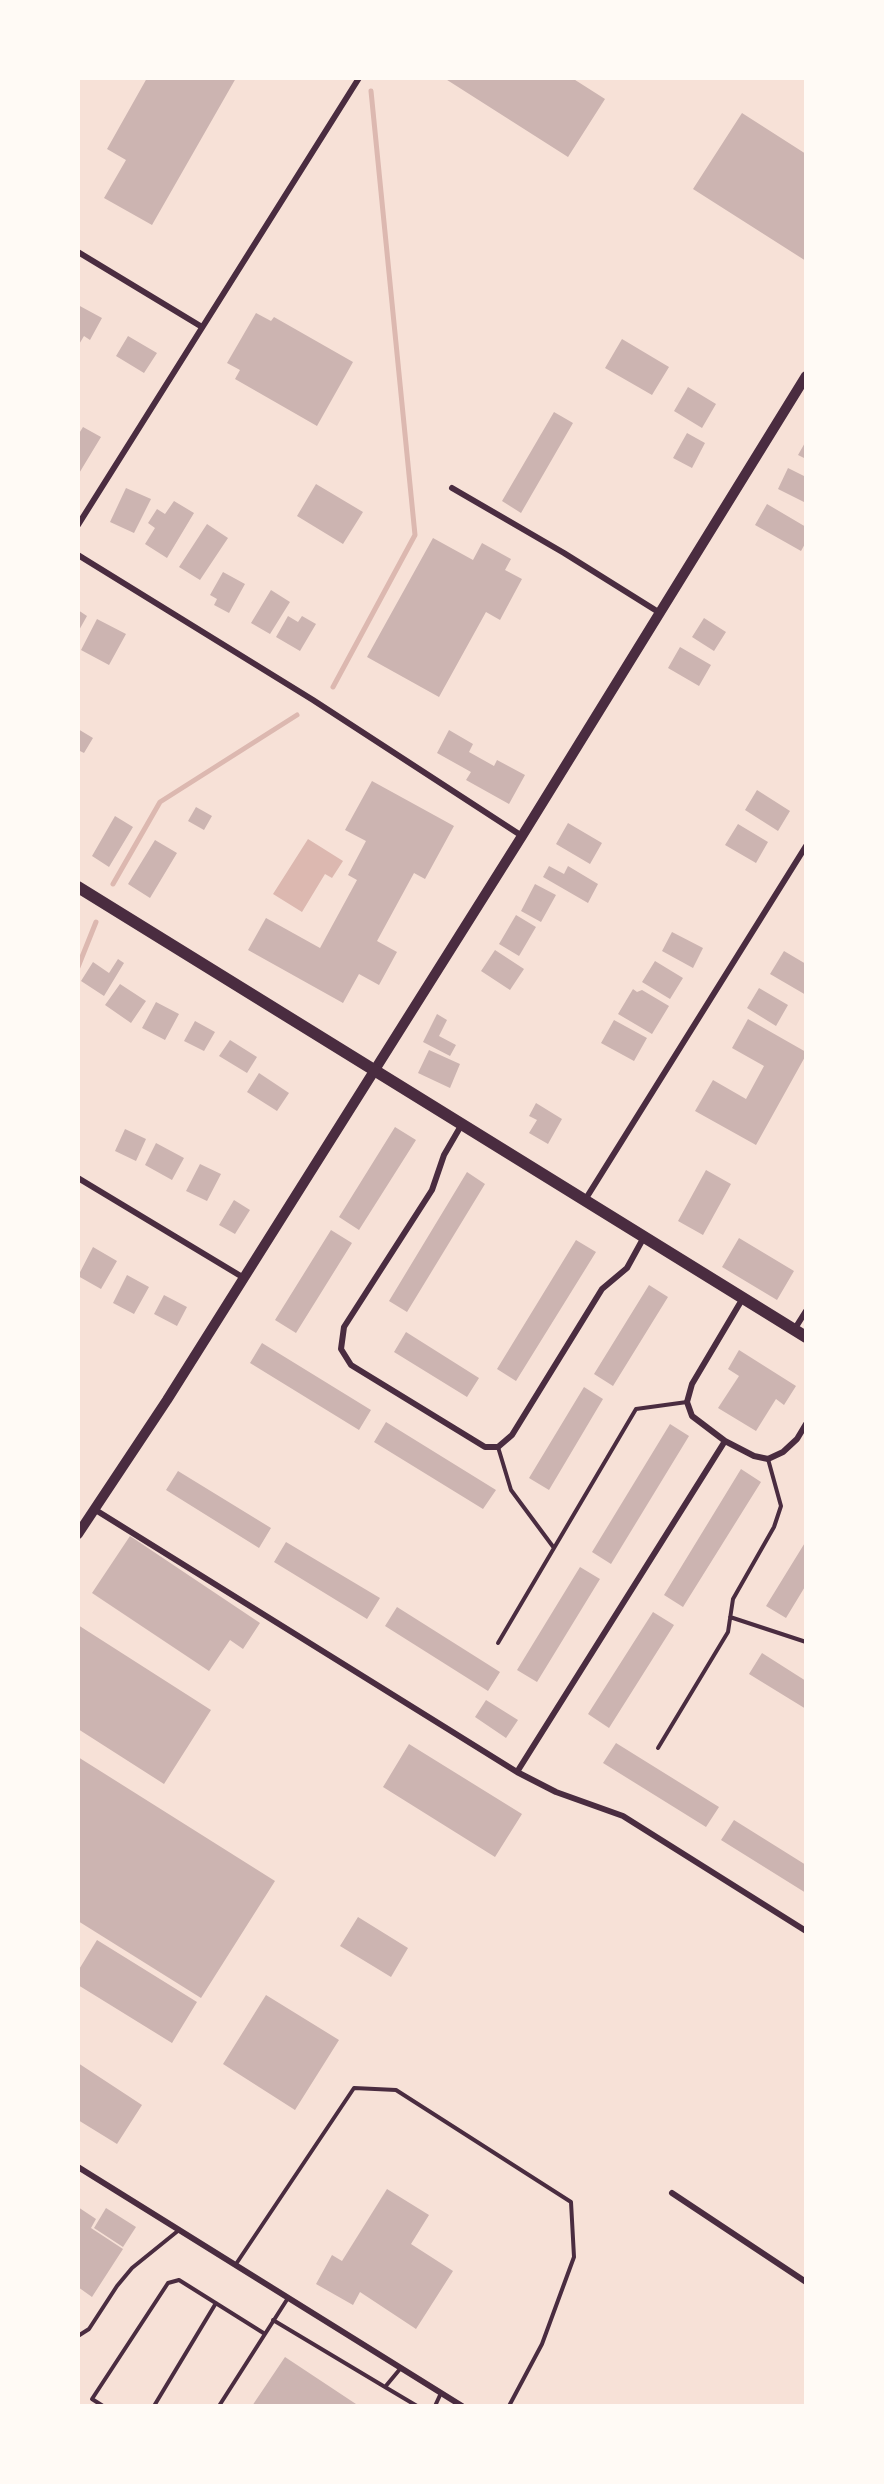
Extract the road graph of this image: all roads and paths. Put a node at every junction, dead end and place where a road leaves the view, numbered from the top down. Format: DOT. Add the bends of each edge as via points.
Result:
graph roads {
  1 [pos="359,78"];
  2 [pos="78,252"];
  3 [pos="202,327"];
  4 [pos="806,376"];
  5 [pos="452,488"];
  6 [pos="78,525"];
  7 [pos="78,555"];
  8 [pos="660,613"];
  9 [pos="522,836"];
  10 [pos="806,846"];
  11 [pos="78,887"];
  12 [pos="375,1069"];
  13 [pos="463,1123"];
  14 [pos="78,1178"];
  15 [pos="585,1200"];
  16 [pos="644,1237"];
  17 [pos="244,1278"];
  18 [pos="743,1298"];
  19 [pos="806,1311"];
  20 [pos="794,1330"];
  21 [pos="806,1337"];
  22 [pos="687,1402"];
  23 [pos="806,1424"];
  24 [pos="725,1441"];
  25 [pos="498,1447"];
  26 [pos="768,1459"];
  27 [pos="94,1509"];
  28 [pos="78,1534"];
  29 [pos="554,1548"];
  30 [pos="730,1617"];
  31 [pos="806,1642"];
  32 [pos="498,1643"];
  33 [pos="658,1748"];
  34 [pos="517,1772"];
  35 [pos="806,1930"];
  36 [pos="78,2167"];
  37 [pos="672,2193"];
  38 [pos="180,2229"];
  39 [pos="236,2264"];
  40 [pos="806,2282"];
  41 [pos="288,2298"];
  42 [pos="216,2303"];
  43 [pos="273,2320"];
  44 [pos="265,2334"];
  45 [pos="78,2336"];
  46 [pos="400,2368"];
  47 [pos="385,2387"];
  48 [pos="441,2393"];
  49 [pos="103,2406"];
  50 [pos="154,2406"];
  51 [pos="219,2406"];
  52 [pos="417,2406"];
  53 [pos="435,2406"];
  54 [pos="462,2406"];
  55 [pos="509,2406"];
  1 -- 3 [label="street"];
  2 -- 3 [label="street"];
  3 -- 6 [label="street"];
  4 -- 8 [label="street"];
  5 -- 8 [label="street"];
  7 -- 9 [label="street" via="313,700"];
  8 -- 9 [label="street"];
  9 -- 12 [label="street"];
  10 -- 15 [label="street"];
  11 -- 12 [label="main road"];
  12 -- 13 [label="main road"];
  12 -- 17 [label="street"];
  13 -- 15 [label="main road"];
  13 -- 25 [label="street" via="444,1155 432,1190 344,1327 341,1349 351,1365 485,1447"];
  14 -- 17 [label="street"];
  15 -- 16 [label="main road"];
  16 -- 18 [label="main road"];
  16 -- 25 [label="street" via="627,1268 602,1288 512,1436"];
  17 -- 27 [label="street"];
  18 -- 20 [label="main road"];
  18 -- 22 [label="street" via="692,1384"];
  19 -- 20 [label="street"];
  20 -- 21 [label="main road"];
  22 -- 24 [label="street" via="692,1416"];
  22 -- 29 [label="lane" via="636,1408"];
  23 -- 26 [label="street" via="783,1452"];
  24 -- 26 [label="street"];
  24 -- 34 [label="street"];
  25 -- 29 [label="lane" via="511,1490"];
  26 -- 30 [label="lane" via="781,1506 774,1527 733,1599"];
  27 -- 28 [label="street"];
  27 -- 34 [label="street"];
  29 -- 32 [label="lane"];
  30 -- 31 [label="lane"];
  30 -- 33 [label="lane" via="728,1632"];
  34 -- 35 [label="street" via="556,1792 623,1816"];
  36 -- 38 [label="street"];
  37 -- 40 [label="street"];
  38 -- 39 [label="street"];
  38 -- 45 [label="lane" via="132,2268 89,2329"];
  39 -- 41 [label="street"];
  39 -- 55 [label="lane" via="354,2088 396,2090 571,2202 574,2258 543,2344"];
  41 -- 43 [label="lane"];
  41 -- 46 [label="street"];
  42 -- 44 [label="lane"];
  42 -- 49 [label="lane" via="179,2280 168,2283 93,2399"];
  42 -- 50 [label="lane"];
  43 -- 44 [label="lane"];
  43 -- 47 [label="lane"];
  44 -- 51 [label="lane"];
  46 -- 47 [label="lane"];
  46 -- 48 [label="street"];
  47 -- 52 [label="lane"];
  48 -- 53 [label="lane"];
  48 -- 54 [label="street"];
}
